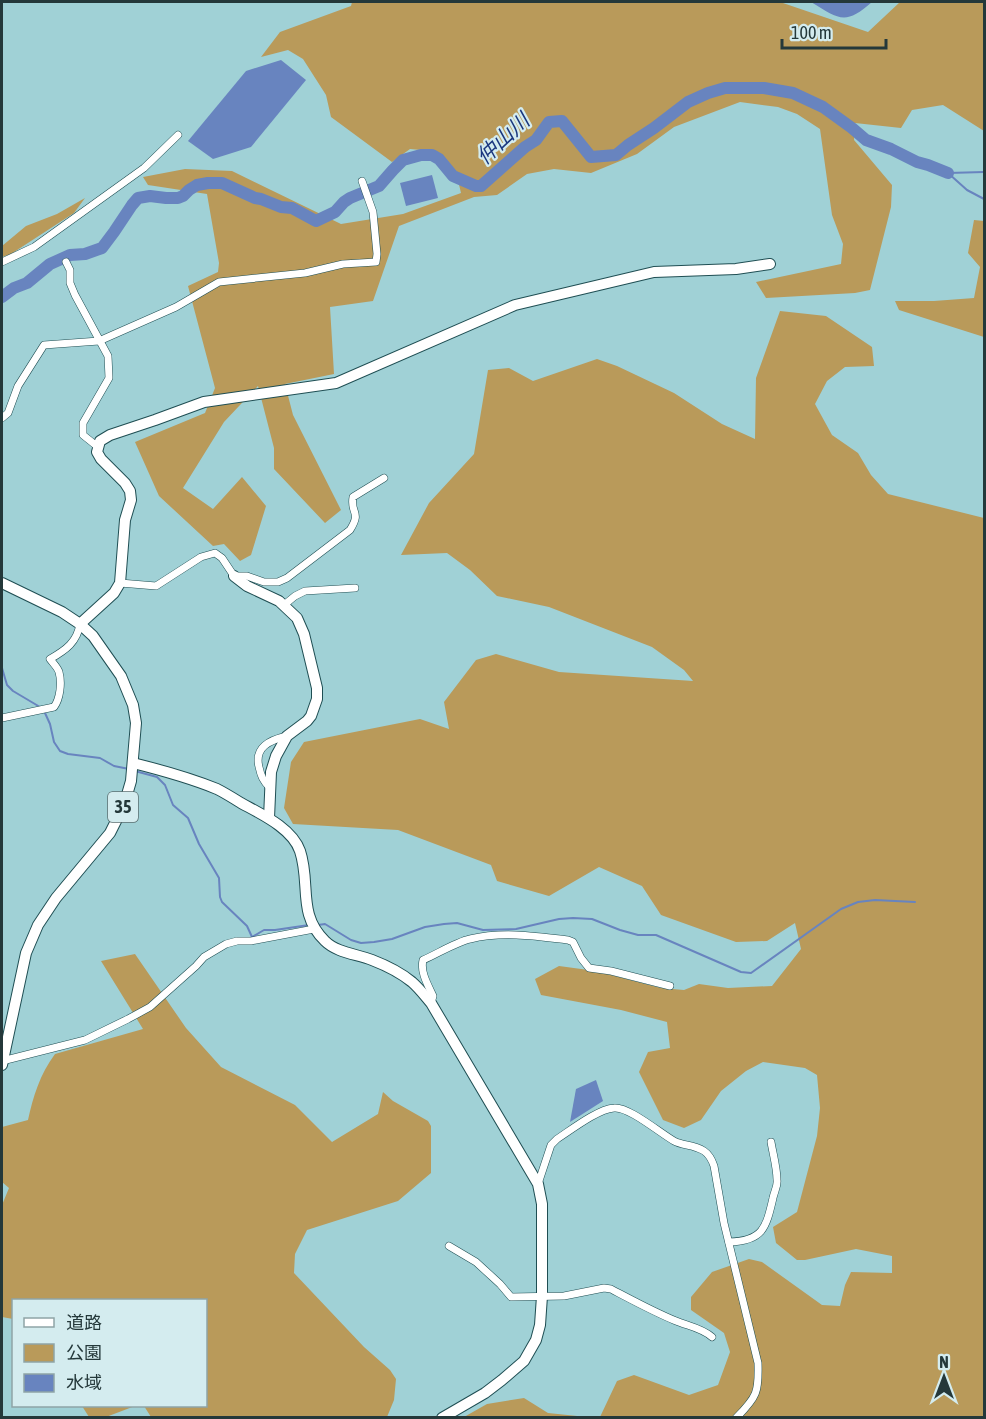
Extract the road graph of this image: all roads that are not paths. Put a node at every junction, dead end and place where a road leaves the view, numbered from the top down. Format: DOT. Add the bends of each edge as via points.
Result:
graph roads {
  1 [pos="178,135"];
  2 [pos="362,181"];
  3 [pos="2,262"];
  4 [pos="66,262"];
  5 [pos="770,264"];
  6 [pos="99,341"];
  7 [pos="2,417"];
  8 [pos="98,447"];
  9 [pos="384,478"];
  10 [pos="234,576"];
  11 [pos="2,583"];
  12 [pos="120,584"];
  13 [pos="355,588"];
  14 [pos="284,605"];
  15 [pos="81,624"];
  16 [pos="2,718"];
  17 [pos="287,736"];
  18 [pos="133,763"];
  19 [pos="270,788"];
  20 [pos="269,818"];
  21 [pos="314,929"];
  22 [pos="670,986"];
  23 [pos="430,1003"];
  24 [pos="2,1062"];
  25 [pos="771,1142"];
  26 [pos="538,1184"];
  27 [pos="729,1242"];
  28 [pos="449,1246"];
  29 [pos="542,1296"];
  30 [pos="712,1337"];
  31 [pos="442,1418"];
  32 [pos="736,1418"];
  1 -- 3 [label="street" via="144,168 34,247"];
  2 -- 6 [label="street" via="373,212 376,262 219,282 176,308"];
  4 -- 6 [label="street" via="75,295"];
  5 -- 8 [label="street" via="736,270 654,272 514,305 336,383 204,402 110,435"];
  6 -- 7 [label="street" via="44,345"];
  6 -- 8 [label="street" via="108,356 109,378 83,423 83,435"];
  8 -- 12 [label="street" via="101,459 130,491"];
  9 -- 10 [label="street" via="351,500 356,521 350,530 287,578 264,582"];
  10 -- 12 [label="street" via="215,553 201,557 156,586"];
  10 -- 14 [label="street"];
  11 -- 15 [label="street, 35"];
  12 -- 15 [label="street"];
  13 -- 14 [label="street" via="305,591"];
  14 -- 17 [label="street" via="301,625 317,688 311,716"];
  15 -- 16 [label="street" via="67,650 50,659 59,671 58,701 54,707"];
  15 -- 18 [label="street, 35" via="121,676 133,705"];
  17 -- 19 [label="street" via="276,756"];
  17 -- 19 [label="street" via="266,743 259,750 262,780"];
  18 -- 20 [label="street" via="218,790"];
  18 -- 24 [label="street, 35" via="124,805 110,834 38,925 26,953"];
  19 -- 20 [label="street"];
  20 -- 21 [label="street" via="291,836 300,850 307,910"];
  21 -- 23 [label="street" via="327,944 398,973 412,982"];
  21 -- 24 [label="street" via="226,944 204,957 150,1007 128,1019 86,1040"];
  22 -- 23 [label="street" via="589,968 568,940 500,935 469,939 423,960 433,996"];
  23 -- 26 [label="street"];
  25 -- 27 [label="street" via="778,1182 767,1223 756,1237"];
  26 -- 27 [label="street" via="551,1145 557,1139 605,1109 624,1109 677,1143 707,1153 714,1166"];
  26 -- 29 [label="street" via="542,1204"];
  27 -- 32 [label="street" via="759,1373 755,1397"];
  28 -- 29 [label="street" via="476,1262 511,1297"];
  29 -- 30 [label="street" via="611,1289"];
  29 -- 31 [label="street" via="536,1340 524,1361 485,1393"];
}
